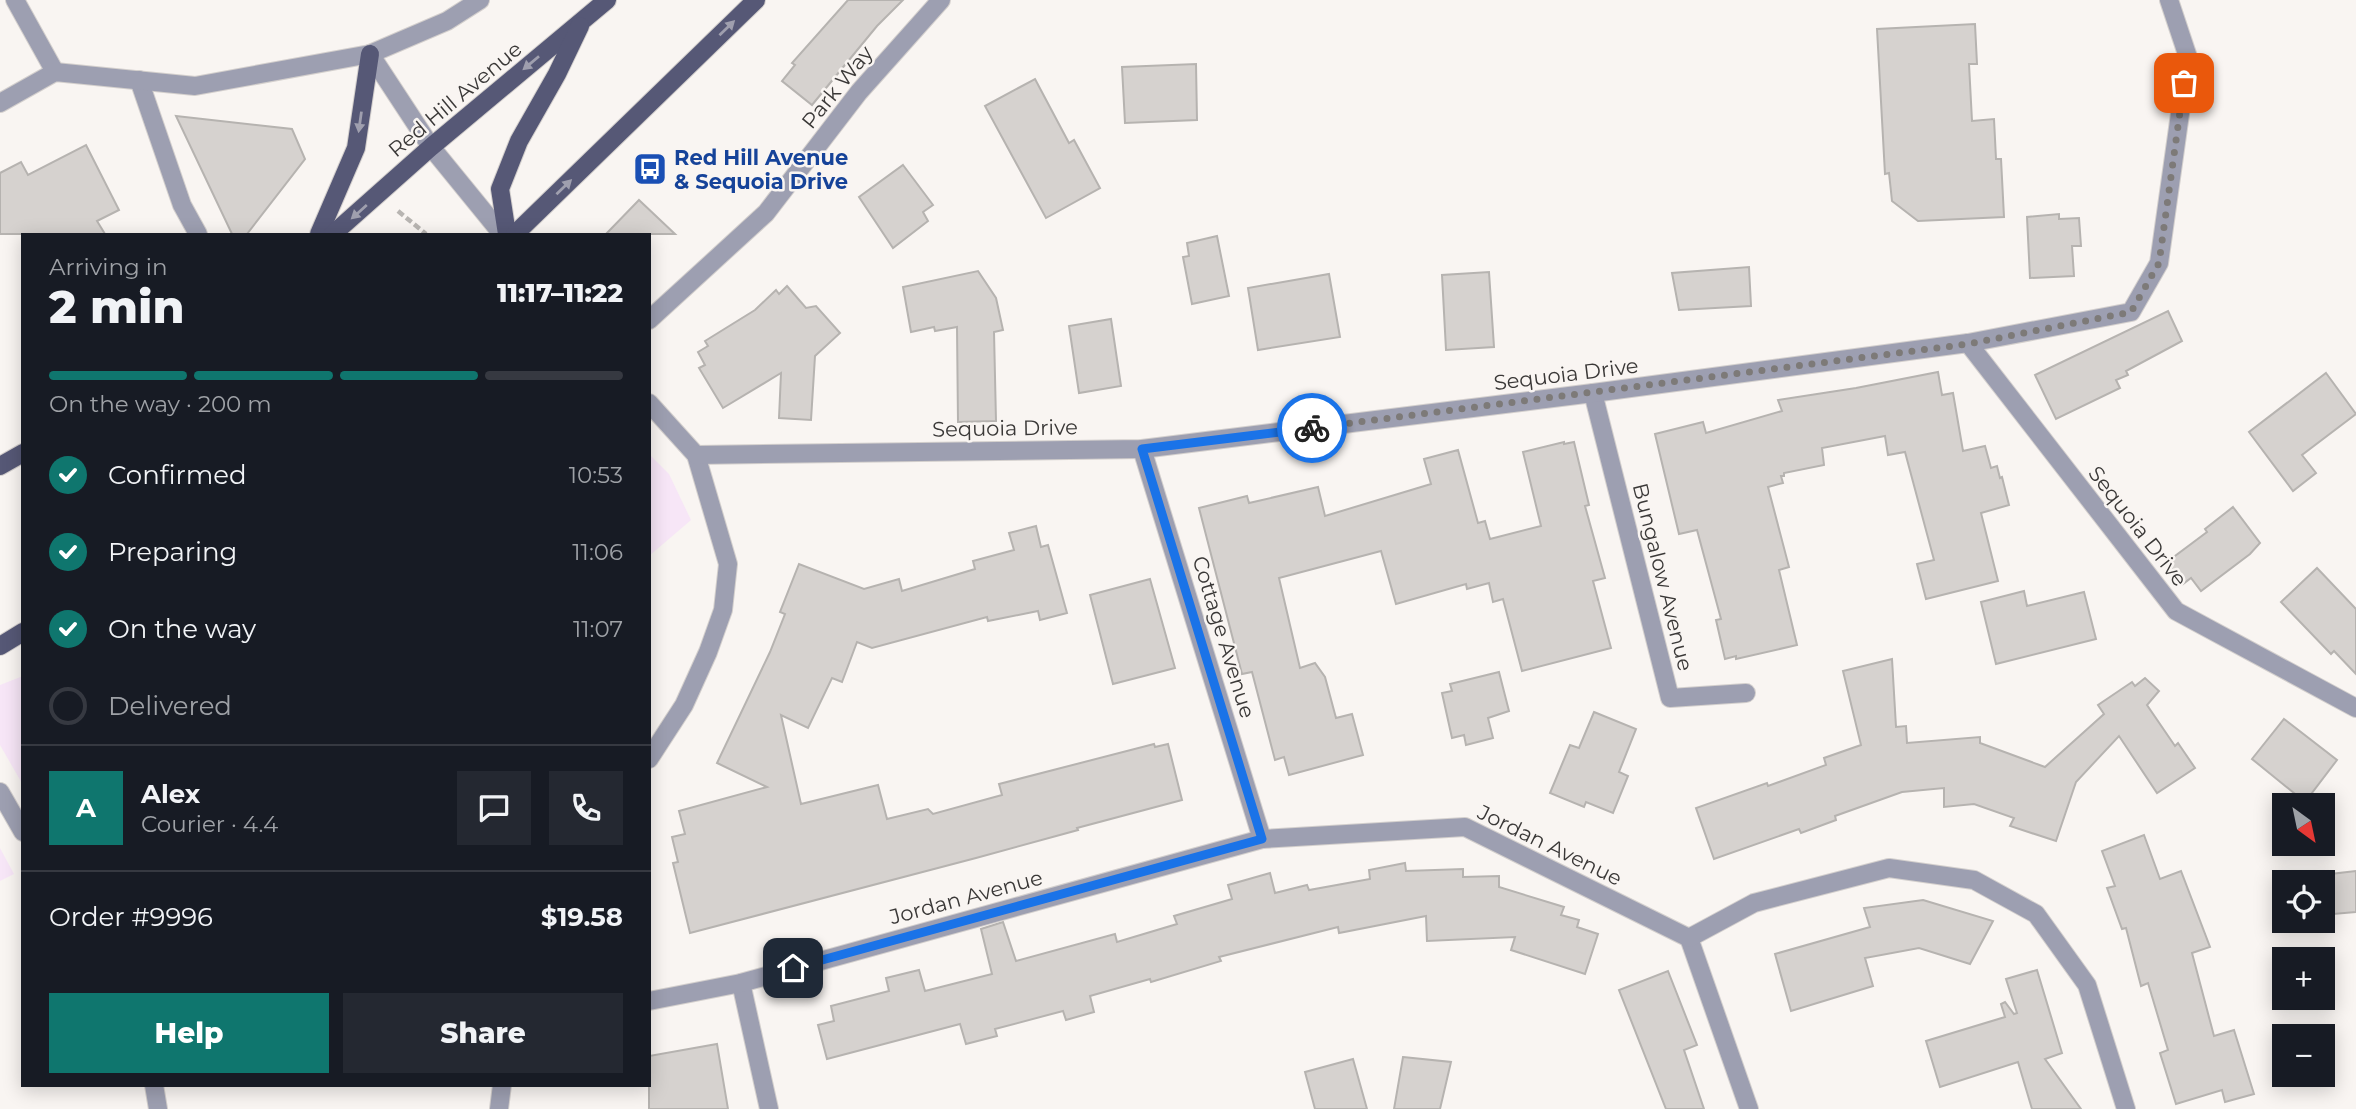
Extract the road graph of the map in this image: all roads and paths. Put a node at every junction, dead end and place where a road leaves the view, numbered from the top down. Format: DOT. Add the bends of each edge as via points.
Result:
graph roads {
  1 [pos="15,0"];
  2 [pos="480,0"];
  3 [pos="607,0"];
  4 [pos="756,0"];
  5 [pos="941,0"];
  6 [pos="2169,0"];
  7 [pos="583,20"];
  8 [pos="370,54"];
  9 [pos="55,72"];
  10 [pos="139,80"];
  11 [pos="0,103"];
  12 [pos="431,147"];
  13 [pos="398,211"];
  14 [pos="197,233"];
  15 [pos="319,233"];
  16 [pos="334,233"];
  17 [pos="425,233"];
  18 [pos="503,233"];
  19 [pos="504,233"];
  20 [pos="516,233"];
  21 [pos="651,318"];
  22 [pos="1968,344"];
  23 [pos="1593,393"];
  24 [pos="651,405"];
  25 [pos="1142,449"];
  26 [pos="21,454"];
  27 [pos="696,455"];
  28 [pos="0,466"];
  29 [pos="21,633"];
  30 [pos="0,646"];
  31 [pos="1746,693"];
  32 [pos="2356,708"];
  33 [pos="651,756"];
  34 [pos="0,792"];
  35 [pos="21,829"];
  36 [pos="1262,839"];
  37 [pos="1689,938"];
  38 [pos="741,983"];
  39 [pos="651,1001"];
  40 [pos="154,1087"];
  41 [pos="502,1087"];
  42 [pos="158,1109"];
  43 [pos="499,1109"];
  44 [pos="769,1109"];
  45 [pos="1749,1109"];
  46 [pos="2126,1109"];
  1 -- 9 [label="street"];
  2 -- 8 [label="street" via="447,21"];
  3 -- 7 [label="main road, Red Hill Avenue"];
  20 -- 4 [label="main road, one-way"];
  5 -- 21 [label="street, Park Way" via="859,92 766,213"];
  6 -- 22 [label="street" via="2188,57 2159,263 2131,312"];
  7 -- 12 [label="main road, Red Hill Avenue, one-way"];
  7 -- 19 [label="main road" via="519,141 500,189"];
  8 -- 10 [label="street" via="195,86"];
  8 -- 12 [label="street"];
  8 -- 15 [label="main road, one-way" via="356,148"];
  9 -- 10 [label="street"];
  9 -- 11 [label="street"];
  10 -- 14 [label="street" via="182,205"];
  12 -- 16 [label="main road, Red Hill Avenue, one-way"];
  12 -- 18 [label="street"];
  13 -- 17 [label="path"];
  22 -- 23 [label="street, Sequoia Drive"];
  22 -- 32 [label="street, Sequoia Drive" via="2176,611"];
  23 -- 25 [label="street, Sequoia Drive"];
  23 -- 31 [label="street, Bungalow Avenue" via="1670,698"];
  24 -- 27 [label="street"];
  25 -- 27 [label="street, Sequoia Drive"];
  25 -- 36 [label="street, Cottage Avenue"];
  26 -- 28 [label="main road"];
  27 -- 33 [label="street" via="728,564 723,610 684,705"];
  29 -- 30 [label="main road"];
  34 -- 35 [label="street"];
  36 -- 37 [label="street, Jordan Avenue" via="1465,827"];
  36 -- 38 [label="street, Jordan Avenue"];
  37 -- 45 [label="street"];
  37 -- 46 [label="street" via="1754,903 1889,868 1974,880 2036,914 2087,985"];
  38 -- 39 [label="street, Jordan Avenue"];
  38 -- 44 [label="street"];
  40 -- 42 [label="street"];
  41 -- 43 [label="street"];
}
